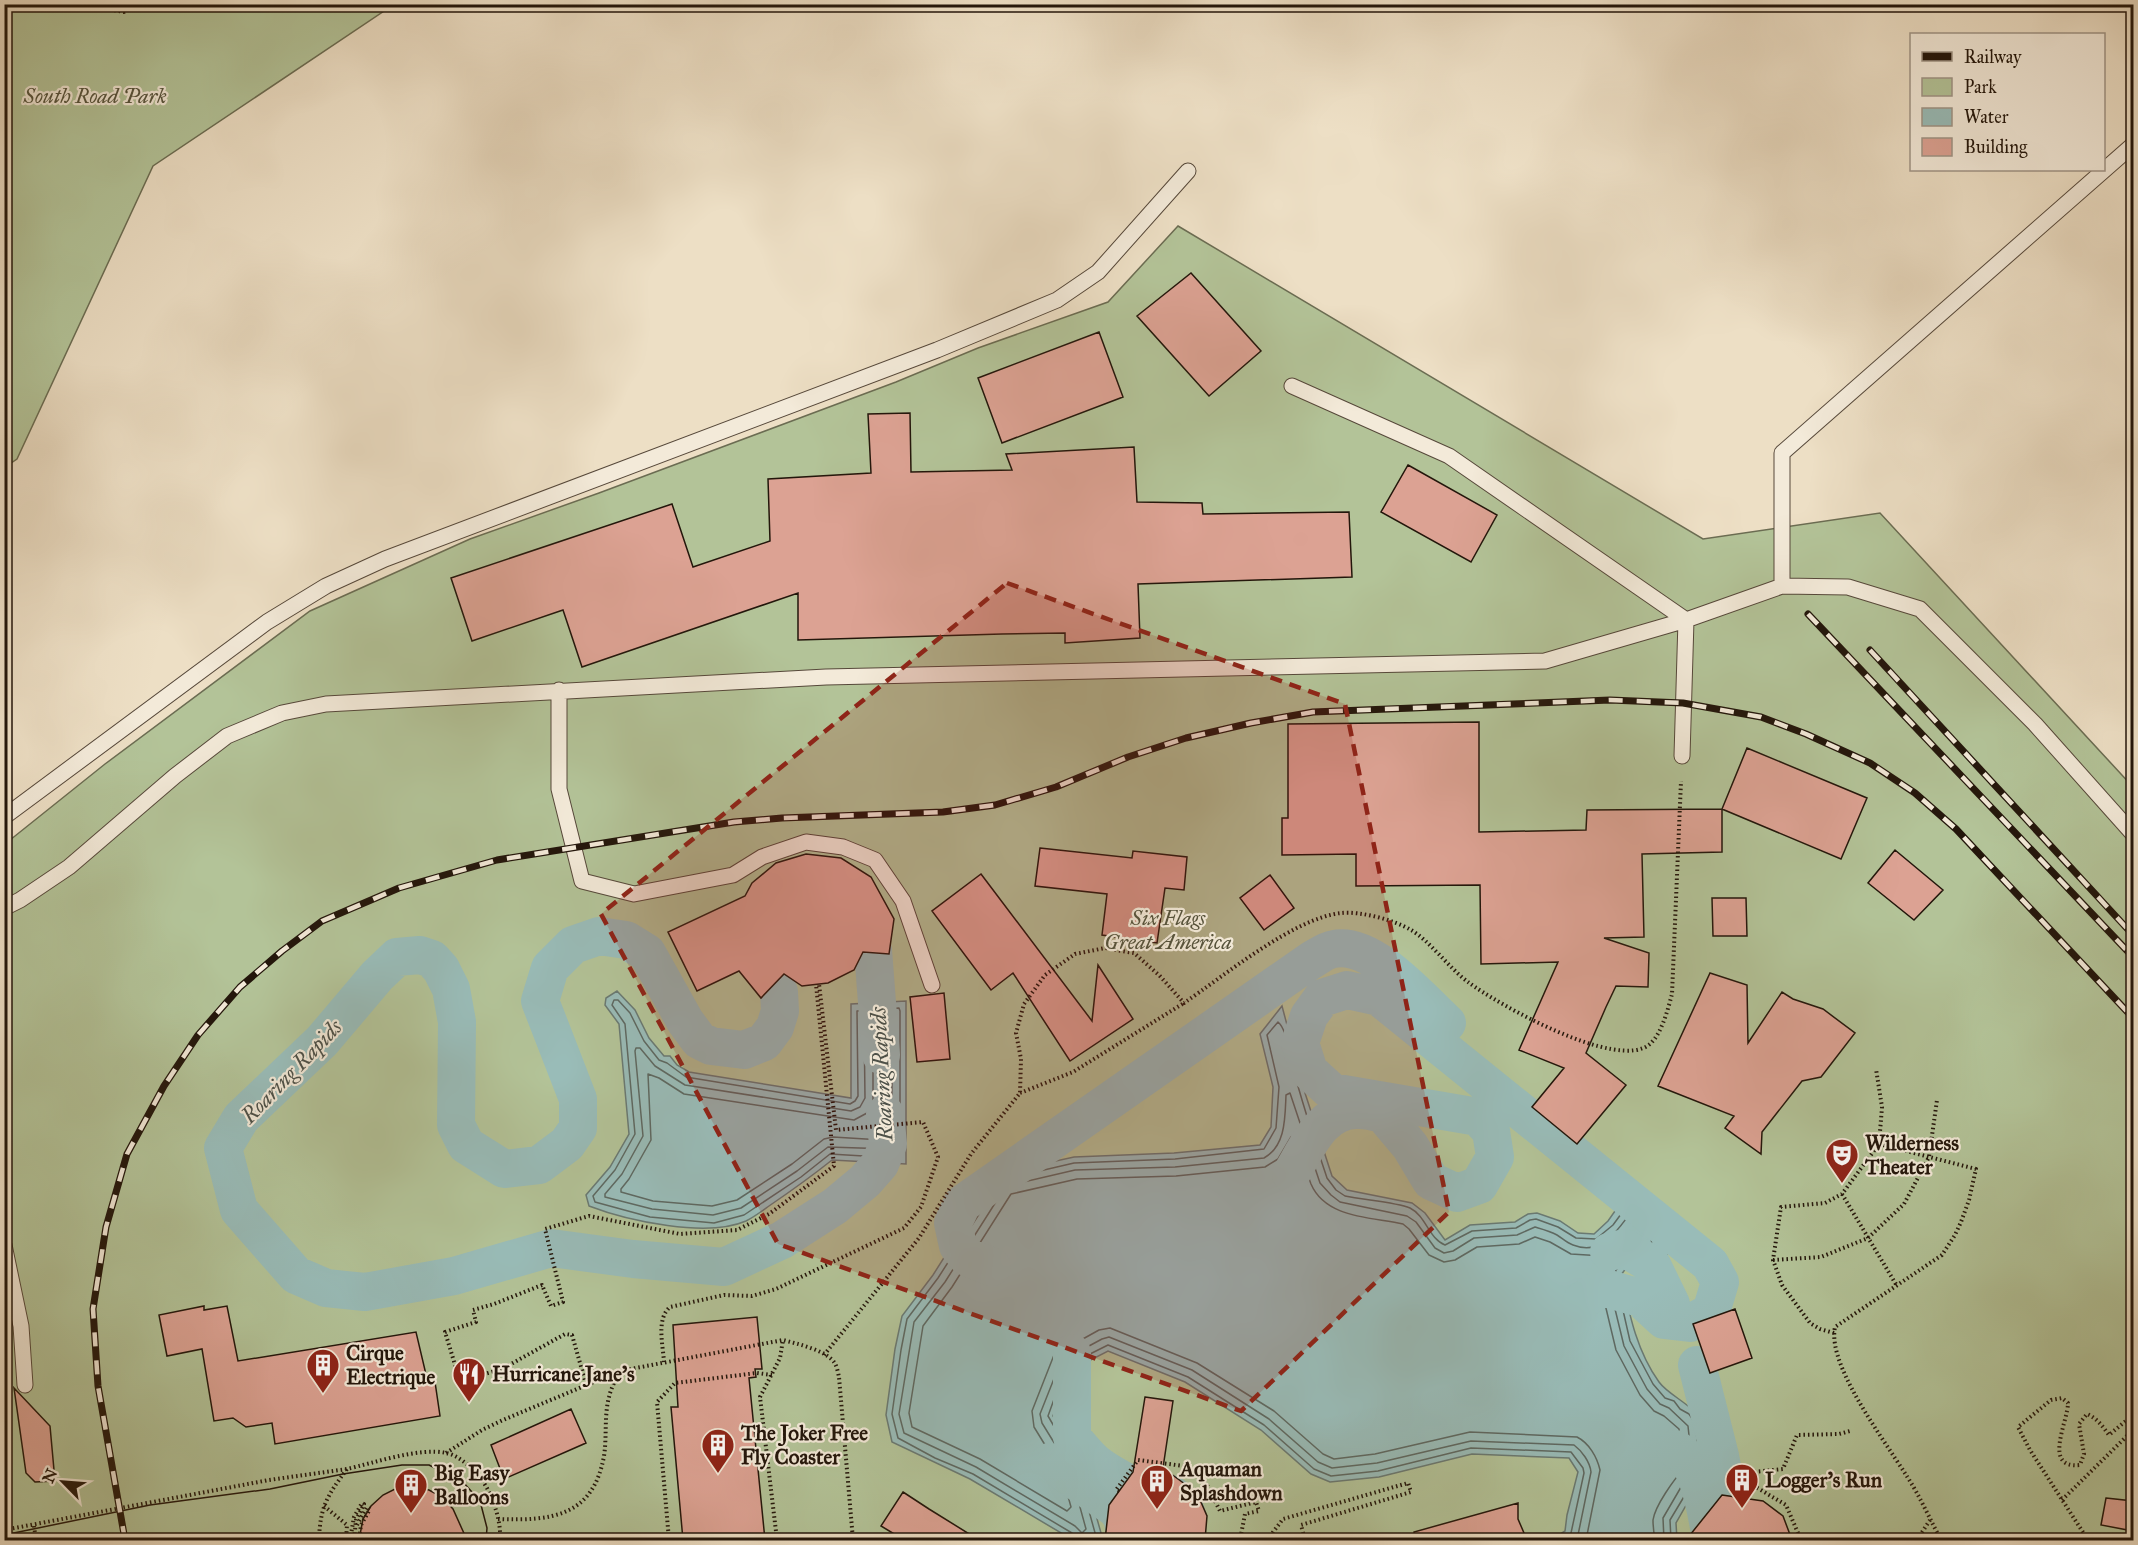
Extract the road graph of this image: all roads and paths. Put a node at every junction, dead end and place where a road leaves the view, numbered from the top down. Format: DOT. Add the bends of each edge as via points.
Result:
graph roads {
  1 [pos="106,4"];
  2 [pos="132,6"];
  3 [pos="2133,144"];
  4 [pos="2105,169"];
  5 [pos="1188,171"];
  6 [pos="2102,171"];
  7 [pos="1292,386"];
  8 [pos="1782,586"];
  9 [pos="1686,620"];
  10 [pos="559,690"];
  11 [pos="1682,756"];
  12 [pos="4,817"];
  13 [pos="2133,835"];
  14 [pos="4,908"];
  15 [pos="932,986"];
  16 [pos="1184,1003"];
  17 [pos="1876,1069"];
  18 [pos="1020,1093"];
  19 [pos="1937,1100"];
  20 [pos="1879,1143"];
  21 [pos="1929,1157"];
  22 [pos="1842,1194"];
  23 [pos="1868,1238"];
  24 [pos="4,1245"];
  25 [pos="1773,1260"];
  26 [pos="1897,1286"];
  27 [pos="1834,1333"];
  28 [pos="783,1340"];
  29 [pos="824,1355"];
  30 [pos="664,1362"];
  31 [pos="620,1371"];
  32 [pos="772,1375"];
  33 [pos="586,1384"];
  34 [pos="25,1385"];
  35 [pos="2133,1414"];
  36 [pos="2133,1429"];
  37 [pos="1850,1431"];
  38 [pos="446,1453"];
  39 [pos="347,1469"];
  40 [pos="1729,1481"];
  41 [pos="1732,1488"];
  42 [pos="1119,1491"];
  43 [pos="2062,1500"];
  44 [pos="324,1506"];
  45 [pos="498,1519"];
  46 [pos="1930,1519"];
  47 [pos="34,1526"];
  48 [pos="4,1530"];
  49 [pos="36,1540"];
  50 [pos="319,1540"];
  51 [pos="353,1540"];
  52 [pos="500,1540"];
  53 [pos="669,1540"];
  54 [pos="777,1540"];
  55 [pos="853,1540"];
  56 [pos="1240,1540"];
  57 [pos="1267,1540"];
  58 [pos="1305,1540"];
  59 [pos="1801,1540"];
  60 [pos="1850,1540"];
  61 [pos="1858,1540"];
  62 [pos="1917,1540"];
  63 [pos="1941,1540"];
  64 [pos="2088,1540"];
  1 -- 2 [label="path" via="106,9 124,12"];
  3 -- 4 [label="lane"];
  5 -- 12 [label="lane" via="1098,272 1057,300 937,350 385,559 326,586 267,622"];
  6 -- 8 [label="lane" via="1782,453"];
  7 -- 9 [label="lane" via="1449,456"];
  8 -- 9 [label="lane"];
  8 -- 13 [label="lane" via="1848,587 1920,609 2035,724"];
  9 -- 10 [label="lane" via="1545,661 826,677"];
  9 -- 11 [label="lane"];
  10 -- 14 [label="lane" via="327,704 282,713 227,736 69,867"];
  10 -- 15 [label="lane" via="559,789 582,881 634,894 733,875 762,857 806,842 843,847 874,860 903,901"];
  11 -- 16 [label="path" via="1671,994 1665,1018 1651,1043 1637,1051 1567,1037 1517,1013 1467,982 1412,930 1377,917 1341,913 1304,924"];
  16 -- 18 [label="path" via="1073,1072"];
  16 -- 18 [label="path" via="1134,953 1105,948 1075,954 1045,975 1024,1004 1016,1033 1021,1059"];
  17 -- 20 [label="path" via="1881,1107"];
  18 -- 29 [label="path" via="971,1154 919,1238"];
  19 -- 21 [label="path"];
  20 -- 21 [label="path"];
  20 -- 22 [label="path"];
  21 -- 23 [label="path" via="1904,1204"];
  21 -- 26 [label="path" via="1976,1170 1969,1200 1942,1255"];
  22 -- 23 [label="path"];
  22 -- 25 [label="path" via="1825,1203 1781,1207"];
  23 -- 25 [label="path" via="1821,1257"];
  23 -- 26 [label="path"];
  24 -- 34 [label="lane" via="21,1326"];
  25 -- 27 [label="path" via="1782,1285 1805,1318"];
  26 -- 27 [label="path" via="1835,1327"];
  27 -- 46 [label="path" via="1842,1370"];
  28 -- 29 [label="path"];
  28 -- 30 [label="path"];
  28 -- 32 [label="path"];
  29 -- 55 [label="path" via="834,1362 839,1377"];
  30 -- 31 [label="path"];
  30 -- 33 [label="path" via="663,1319 670,1307 724,1294 752,1296 776,1289 904,1228 921,1207 938,1157 923,1122 836,1130 817,984 834,1166 769,1214 737,1230 680,1234 589,1216 545,1230 563,1302 551,1306 542,1285 473,1310 476,1322 445,1332 460,1381 502,1369 565,1334 572,1335"];
  31 -- 33 [label="path"];
  31 -- 45 [label="path" via="609,1396 604,1457 595,1484 577,1507 543,1518"];
  32 -- 53 [label="path" via="757,1373 675,1383 657,1402"];
  32 -- 54 [label="path" via="760,1398"];
  33 -- 38 [label="path" via="489,1426"];
  35 -- 43 [label="path" via="2109,1436 2087,1414 2079,1424 2084,1454 2079,1465 2071,1466 2065,1463 2058,1446 2068,1413 2068,1403 2062,1398 2051,1400 2018,1427"];
  36 -- 43 [label="path"];
  37 -- 40 [label="path" via="1797,1435 1783,1469 1754,1472"];
  38 -- 39 [label="path" via="426,1451"];
  38 -- 45 [label="path" via="482,1479"];
  39 -- 44 [label="path"];
  39 -- 47 [label="path" via="269,1480"];
  41 -- 59 [label="path" via="1749,1483 1786,1505"];
  42 -- 56 [label="path" via="1116,1490 1138,1461 1184,1466 1206,1483 1220,1510 1256,1502 1259,1511 1245,1514"];
  43 -- 64 [label="path"];
  44 -- 50 [label="path"];
  44 -- 51 [label="path" via="348,1526"];
  45 -- 52 [label="path"];
  46 -- 62 [label="path"];
  46 -- 63 [label="path"];
  47 -- 48 [label="path"];
  47 -- 49 [label="path"];
  51 -- 51 [label="path" via="354,1517 362,1503 364,1504"];
  57 -- 58 [label="path" via="1283,1518 1408,1483 1411,1492 1301,1525"];
  60 -- 61 [label="path"];
}
